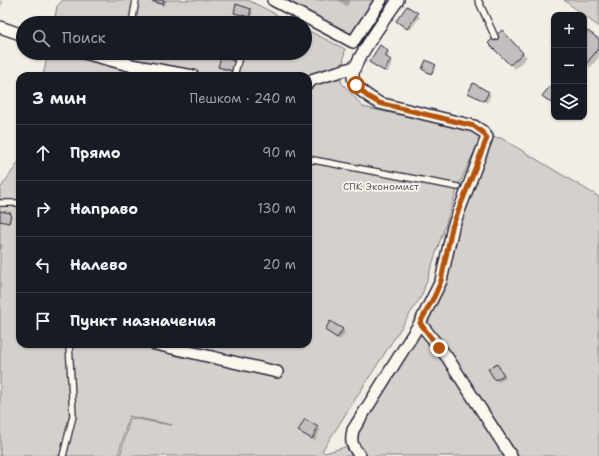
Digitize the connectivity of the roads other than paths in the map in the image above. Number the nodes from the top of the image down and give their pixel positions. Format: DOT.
graph roads {
  1 [pos="136,0"];
  2 [pos="274,0"];
  3 [pos="381,0"];
  4 [pos="398,0"];
  5 [pos="478,0"];
  6 [pos="133,16"];
  7 [pos="304,16"];
  8 [pos="312,20"];
  9 [pos="0,27"];
  10 [pos="16,33"];
  11 [pos="495,37"];
  12 [pos="110,60"];
  13 [pos="126,60"];
  14 [pos="238,60"];
  15 [pos="125,64"];
  16 [pos="355,67"];
  17 [pos="170,72"];
  18 [pos="235,72"];
  19 [pos="312,80"];
  20 [pos="312,160"];
  21 [pos="462,188"];
  22 [pos="0,203"];
  23 [pos="16,203"];
  24 [pos="420,323"];
  25 [pos="69,348"];
  26 [pos="172,348"];
  27 [pos="276,372"];
  28 [pos="63,456"];
  29 [pos="360,456"];
  30 [pos="511,456"];
  1 -- 6 [label="lane"];
  2 -- 7 [label="street"];
  3 -- 8 [label="street"];
  4 -- 16 [label="street"];
  5 -- 11 [label="lane"];
  9 -- 10 [label="street"];
  12 -- 15 [label="street"];
  13 -- 15 [label="lane"];
  14 -- 18 [label="lane"];
  15 -- 17 [label="street"];
  16 -- 19 [label="street"];
  16 -- 21 [label="street"];
  20 -- 21 [label="lane"];
  21 -- 24 [label="street"];
  22 -- 23 [label="lane"];
  24 -- 29 [label="street"];
  24 -- 30 [label="street"];
  25 -- 28 [label="lane"];
  26 -- 27 [label="street"];
}
